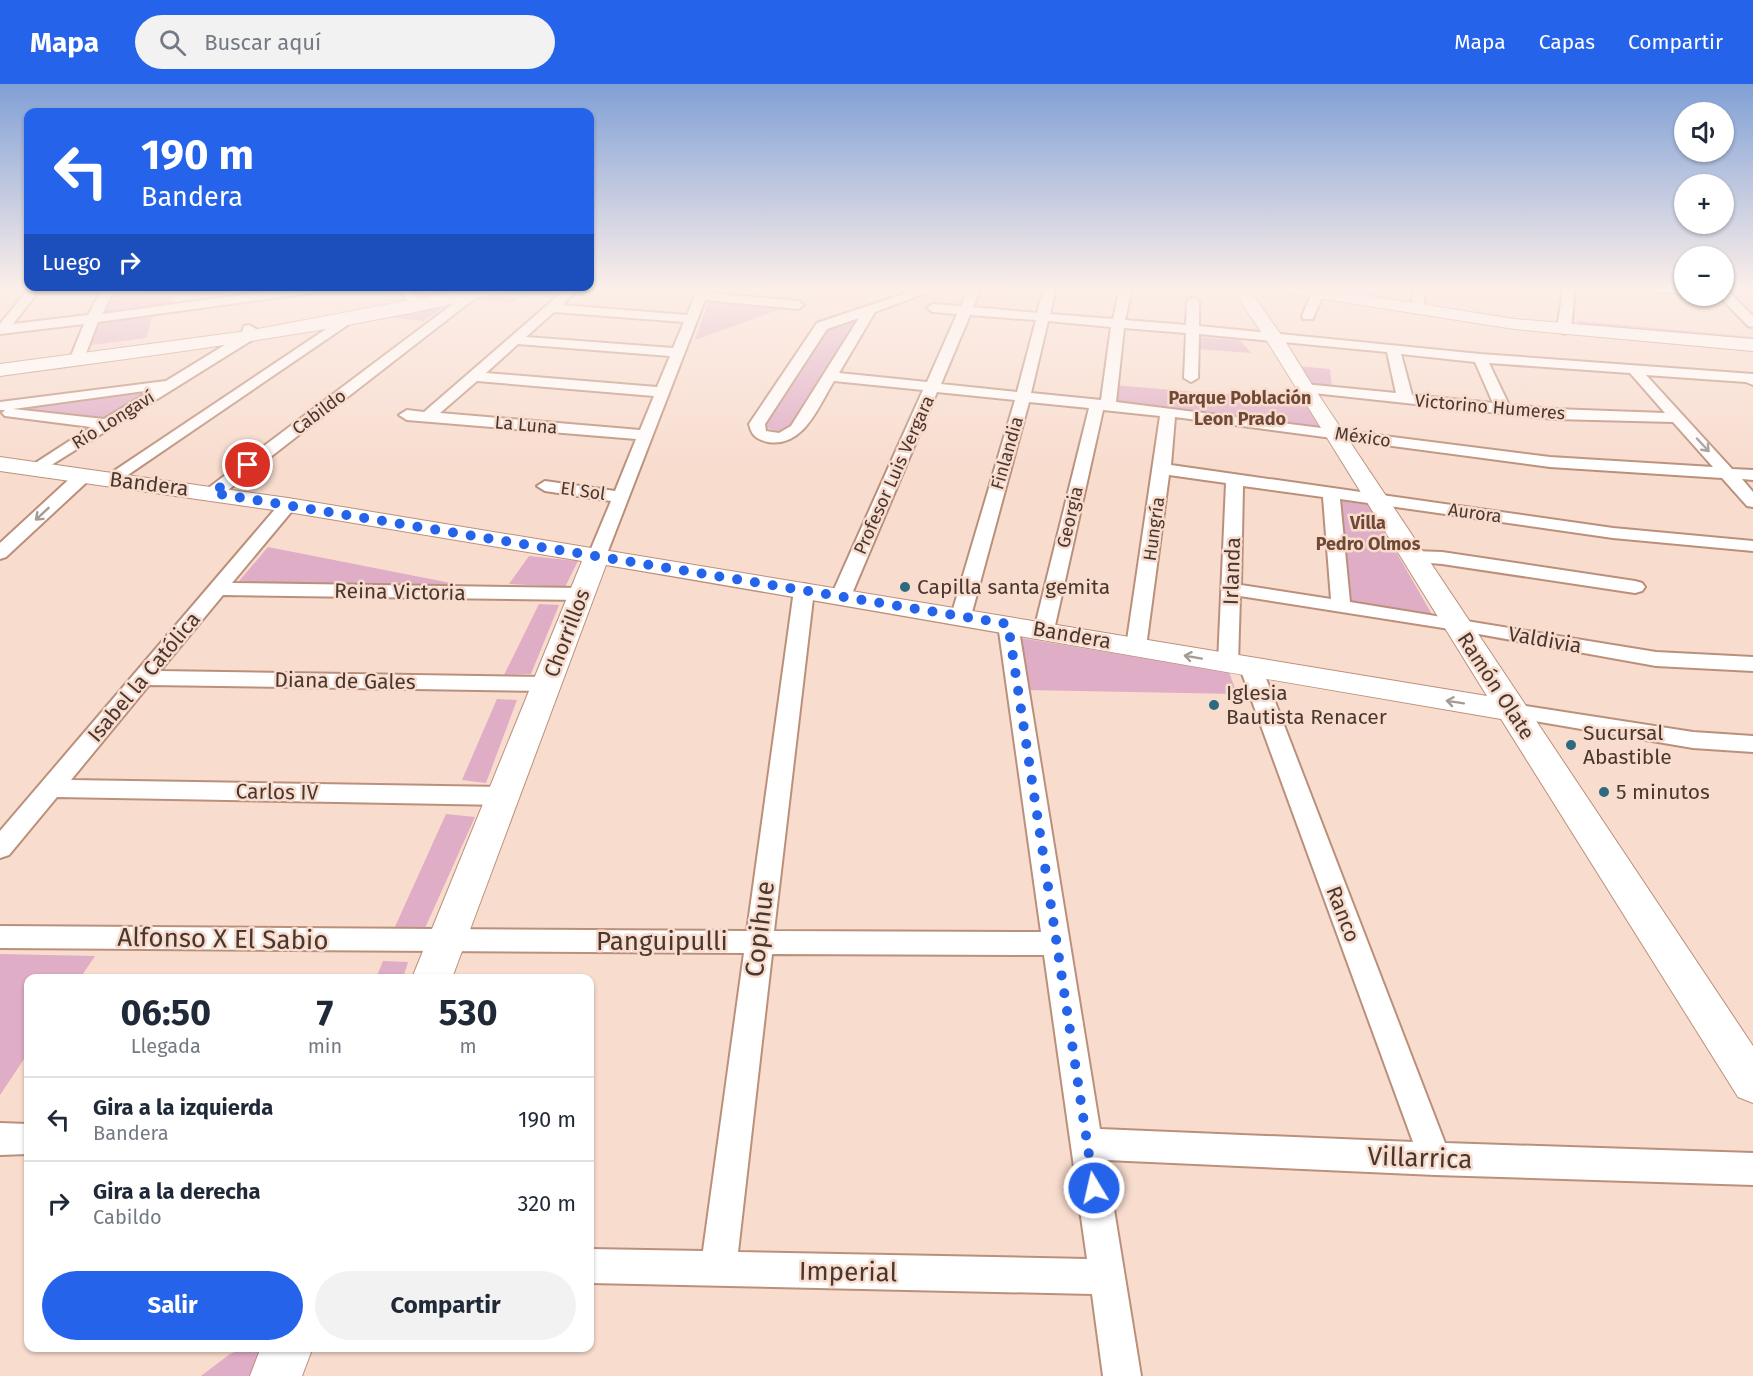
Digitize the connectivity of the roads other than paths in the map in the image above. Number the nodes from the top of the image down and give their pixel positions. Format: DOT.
graph roads {
  1 [pos="81,348"];
  2 [pos="140,348"];
  3 [pos="225,348"];
  4 [pos="304,348"];
  5 [pos="399,348"];
  6 [pos="506,348"];
  7 [pos="628,348"];
  8 [pos="680,348"];
  9 [pos="807,348"];
  10 [pos="847,348"];
  11 [pos="950,348"];
  12 [pos="1035,348"];
  13 [pos="1113,348"];
  14 [pos="1192,348"];
  15 [pos="1280,348"];
  16 [pos="1378,348"];
  17 [pos="1393,350"];
  18 [pos="678,352"];
  19 [pos="78,357"];
  20 [pos="1480,358"];
  21 [pos="0,363"];
  22 [pos="0,370"];
  23 [pos="1635,371"];
  24 [pos="474,376"];
  25 [pos="830,376"];
  26 [pos="1191,378"];
  27 [pos="1752,380"];
  28 [pos="176,381"];
  29 [pos="933,388"];
  30 [pos="1304,388"];
  31 [pos="663,392"];
  32 [pos="1023,397"];
  33 [pos="1405,398"];
  34 [pos="1102,405"];
  35 [pos="0,406"];
  36 [pos="1503,408"];
  37 [pos="0,412"];
  38 [pos="1168,412"];
  39 [pos="407,415"];
  40 [pos="428,416"];
  41 [pos="1677,418"];
  42 [pos="106,424"];
  43 [pos="1333,433"];
  44 [pos="645,435"];
  45 [pos="2,467"];
  46 [pos="34,469"];
  47 [pos="1162,469"];
  48 [pos="1730,473"];
  49 [pos="1753,475"];
  50 [pos="83,476"];
  51 [pos="1234,478"];
  52 [pos="110,479"];
  53 [pos="545,486"];
  54 [pos="1331,492"];
  55 [pos="213,493"];
  56 [pos="621,497"];
  57 [pos="1376,499"];
  58 [pos="1753,502"];
  59 [pos="288,505"];
  60 [pos="1753,546"];
  61 [pos="0,553"];
  62 [pos="597,556"];
  63 [pos="1413,557"];
  64 [pos="1635,587"];
  65 [pos="218,590"];
  66 [pos="804,590"];
  67 [pos="1232,590"];
  68 [pos="582,594"];
  69 [pos="841,596"];
  70 [pos="1341,606"];
  71 [pos="961,616"];
  72 [pos="1008,624"];
  73 [pos="1456,624"];
  74 [pos="1044,630"];
  75 [pos="1136,647"];
  76 [pos="1753,664"];
  77 [pos="1239,666"];
  78 [pos="143,678"];
  79 [pos="547,684"];
  80 [pos="1513,711"];
  81 [pos="1753,744"];
  82 [pos="51,788"];
  83 [pos="503,796"];
  84 [pos="0,848"];
  85 [pos="0,937"];
  86 [pos="446,941"];
  87 [pos="759,941"];
  88 [pos="1057,944"];
  89 [pos="434,974"];
  90 [pos="1753,1083"];
  91 [pos="0,1139"];
  92 [pos="24,1139"];
  93 [pos="1087,1144"];
  94 [pos="1435,1159"];
  95 [pos="1753,1169"];
  96 [pos="594,1266"];
  97 [pos="718,1269"];
  98 [pos="1107,1277"];
  99 [pos="285,1352"];
  100 [pos="276,1376"];
  101 [pos="1122,1376"];
  1 -- 19 [label="street"];
  2 -- 19 [label="street"];
  3 -- 28 [label="street, Río Longaví"];
  4 -- 52 [label="street"];
  5 -- 55 [label="street, Cabildo"];
  6 -- 24 [label="street"];
  7 -- 18 [label="street"];
  8 -- 18 [label="street, Chorrillos"];
  9 -- 25 [label="street"];
  10 -- 25 [label="street"];
  11 -- 29 [label="street, Profesor Luis Vergara"];
  12 -- 32 [label="street, Finlandia"];
  13 -- 34 [label="street, Georgia"];
  14 -- 26 [label="street"];
  15 -- 30 [label="street, Ramón Olate"];
  16 -- 17 [label="street"];
  17 -- 20 [label="street"];
  17 -- 33 [label="street"];
  18 -- 31 [label="street, Chorrillos"];
  19 -- 21 [label="street"];
  19 -- 22 [label="street"];
  20 -- 23 [label="street"];
  20 -- 36 [label="street"];
  23 -- 27 [label="street"];
  23 -- 41 [label="street"];
  24 -- 31 [label="street"];
  24 -- 40 [label="street"];
  25 -- 29 [label="street, México"];
  28 -- 35 [label="street"];
  28 -- 42 [label="street, Río Longaví"];
  29 -- 32 [label="street, México"];
  29 -- 69 [label="street, Profesor Luis Vergara"];
  30 -- 33 [label="street, Victorino Humeres"];
  30 -- 43 [label="street, Ramón Olate"];
  31 -- 44 [label="street, Chorrillos"];
  32 -- 34 [label="street, México"];
  32 -- 71 [label="street, Finlandia"];
  33 -- 36 [label="street, Victorino Humeres"];
  34 -- 38 [label="street, México"];
  34 -- 74 [label="street, Georgia"];
  36 -- 41 [label="street, Victorino Humeres"];
  37 -- 42 [label="street"];
  38 -- 43 [label="street, México"];
  38 -- 47 [label="street, Hungría"];
  39 -- 40 [label="street, La Luna"];
  40 -- 44 [label="street, La Luna"];
  41 -- 48 [label="street, one-way"];
  42 -- 46 [label="street, Río Longaví"];
  43 -- 48 [label="street, México"];
  43 -- 57 [label="street, Ramón Olate"];
  44 -- 56 [label="street, Chorrillos"];
  45 -- 46 [label="street, Bandera"];
  46 -- 50 [label="street, Bandera"];
  47 -- 51 [label="street, Aurora"];
  47 -- 75 [label="street, Hungría"];
  48 -- 49 [label="street, México"];
  48 -- 58 [label="street"];
  50 -- 52 [label="street, Bandera"];
  50 -- 61 [label="street, one-way"];
  51 -- 54 [label="street, Aurora"];
  51 -- 67 [label="street, Irlanda"];
  52 -- 55 [label="street, Bandera"];
  53 -- 56 [label="street, El Sol"];
  54 -- 57 [label="street, Aurora"];
  54 -- 70 [label="street"];
  55 -- 59 [label="street, Bandera"];
  56 -- 62 [label="street, Chorrillos"];
  57 -- 60 [label="street, Aurora"];
  57 -- 63 [label="street, Ramón Olate"];
  59 -- 62 [label="street, Bandera"];
  59 -- 65 [label="street, Isabel la Católica"];
  62 -- 66 [label="street, Bandera"];
  62 -- 68 [label="street, Chorrillos"];
  63 -- 64 [label="street"];
  63 -- 73 [label="street, Ramón Olate"];
  65 -- 68 [label="street, Reina Victoria"];
  65 -- 78 [label="street, Isabel la Católica"];
  66 -- 69 [label="street, Bandera"];
  66 -- 87 [label="street, Copihue"];
  67 -- 70 [label="street, Valdivia"];
  67 -- 77 [label="street, Irlanda"];
  68 -- 79 [label="street, Chorrillos"];
  69 -- 71 [label="street, Bandera"];
  70 -- 73 [label="street, Valdivia"];
  71 -- 72 [label="street, Bandera"];
  72 -- 74 [label="street, Bandera"];
  72 -- 88 [label="street"];
  73 -- 76 [label="street, Valdivia"];
  73 -- 80 [label="street, Ramón Olate"];
  74 -- 75 [label="street, Bandera"];
  77 -- 75 [label="street, Bandera, one-way"];
  80 -- 77 [label="street, Bandera, one-way"];
  77 -- 94 [label="street, Ranco"];
  78 -- 79 [label="street, Diana de Gales"];
  78 -- 82 [label="street, Isabel la Católica"];
  79 -- 83 [label="street, Chorrillos"];
  80 -- 81 [label="street, Bandera"];
  80 -- 90 [label="street, Ramón Olate"];
  82 -- 83 [label="street, Carlos IV"];
  82 -- 84 [label="street, Isabel la Católica"];
  83 -- 86 [label="street, Chorrillos"];
  85 -- 86 [label="street, Alfonso X El Sabio"];
  86 -- 87 [label="street, Panguipulli"];
  86 -- 89 [label="street, Chorrillos"];
  87 -- 88 [label="street, Panguipulli"];
  87 -- 97 [label="street, Copihue"];
  88 -- 93 [label="street"];
  91 -- 92 [label="street"];
  93 -- 94 [label="street, Villarrica"];
  93 -- 98 [label="street"];
  94 -- 95 [label="street, Villarrica"];
  96 -- 97 [label="street, Imperial"];
  97 -- 98 [label="street, Imperial"];
  98 -- 101 [label="street"];
  99 -- 100 [label="street"];
}
